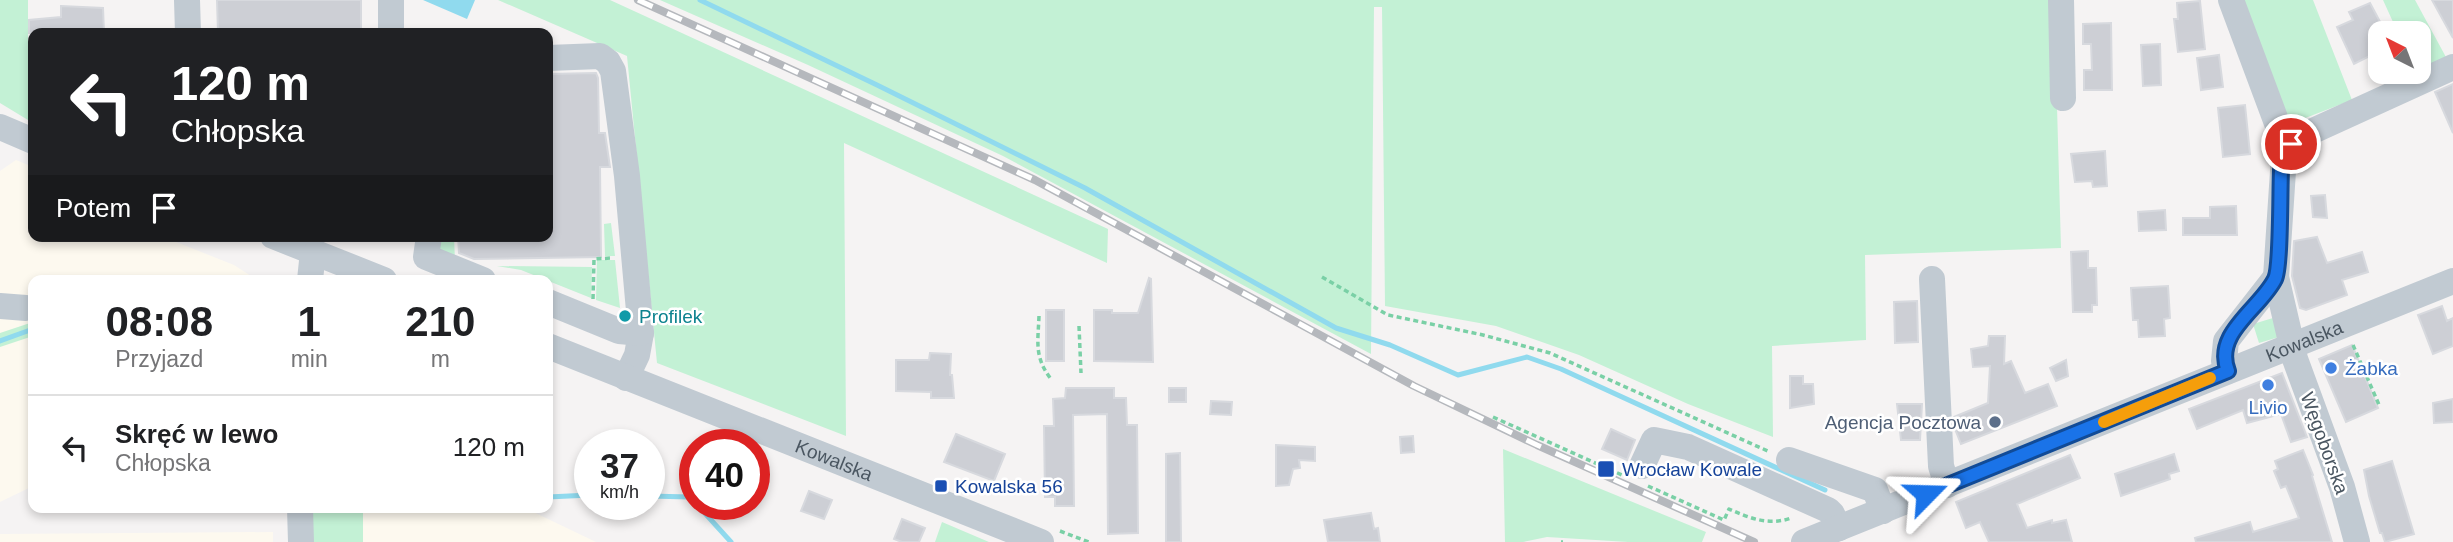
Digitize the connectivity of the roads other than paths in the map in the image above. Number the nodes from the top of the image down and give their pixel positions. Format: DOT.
graph roads {
  1 [pos="187,0"];
  2 [pos="391,0"];
  3 [pos="2061,0"];
  4 [pos="2231,0"];
  5 [pos="188,28"];
  6 [pos="391,28"];
  7 [pos="553,58"];
  8 [pos="2453,67"];
  9 [pos="2063,98"];
  10 [pos="0,127"];
  11 [pos="28,139"];
  12 [pos="2291,144"];
  13 [pos="288,242"];
  14 [pos="428,242"];
  15 [pos="316,253"];
  16 [pos="311,275"];
  17 [pos="371,275"];
  18 [pos="471,275"];
  19 [pos="2276,277"];
  20 [pos="1932,279"];
  21 [pos="2453,281"];
  22 [pos="553,304"];
  23 [pos="642,333"];
  24 [pos="2292,346"];
  25 [pos="553,348"];
  26 [pos="2228,371"];
  27 [pos="626,378"];
  28 [pos="1789,460"];
  29 [pos="1638,476"];
  30 [pos="1947,485"];
  31 [pos="1883,511"];
  32 [pos="300,513"];
  33 [pos="1839,528"];
  34 [pos="301,542"];
  35 [pos="1041,542"];
  36 [pos="1804,542"];
  37 [pos="2357,542"];
  1 -- 5 [label="street"];
  2 -- 6 [label="street"];
  3 -- 9 [label="street"];
  4 -- 12 [label="street"];
  7 -- 23 [label="street"];
  8 -- 12 [label="street"];
  10 -- 11 [label="street"];
  12 -- 19 [label="street, Węgoborska"];
  13 -- 15 [label="street"];
  14 -- 18 [label="street"];
  15 -- 16 [label="street"];
  15 -- 17 [label="street"];
  19 -- 24 [label="street, Węgoborska"];
  19 -- 26 [label="street"];
  20 -- 30 [label="street"];
  21 -- 24 [label="street, Kowalska"];
  22 -- 23 [label="street"];
  23 -- 27 [label="street"];
  24 -- 26 [label="street, Kowalska"];
  24 -- 37 [label="street, Węgoborska"];
  25 -- 27 [label="street, Kowalska"];
  26 -- 30 [label="street, Kowalska"];
  27 -- 35 [label="street, Kowalska"];
  28 -- 31 [label="street"];
  29 -- 33 [label="street"];
  30 -- 31 [label="street, Kowalska"];
  31 -- 33 [label="street, Kowalska"];
  32 -- 34 [label="street"];
  33 -- 36 [label="street, Kowalska"];
}
